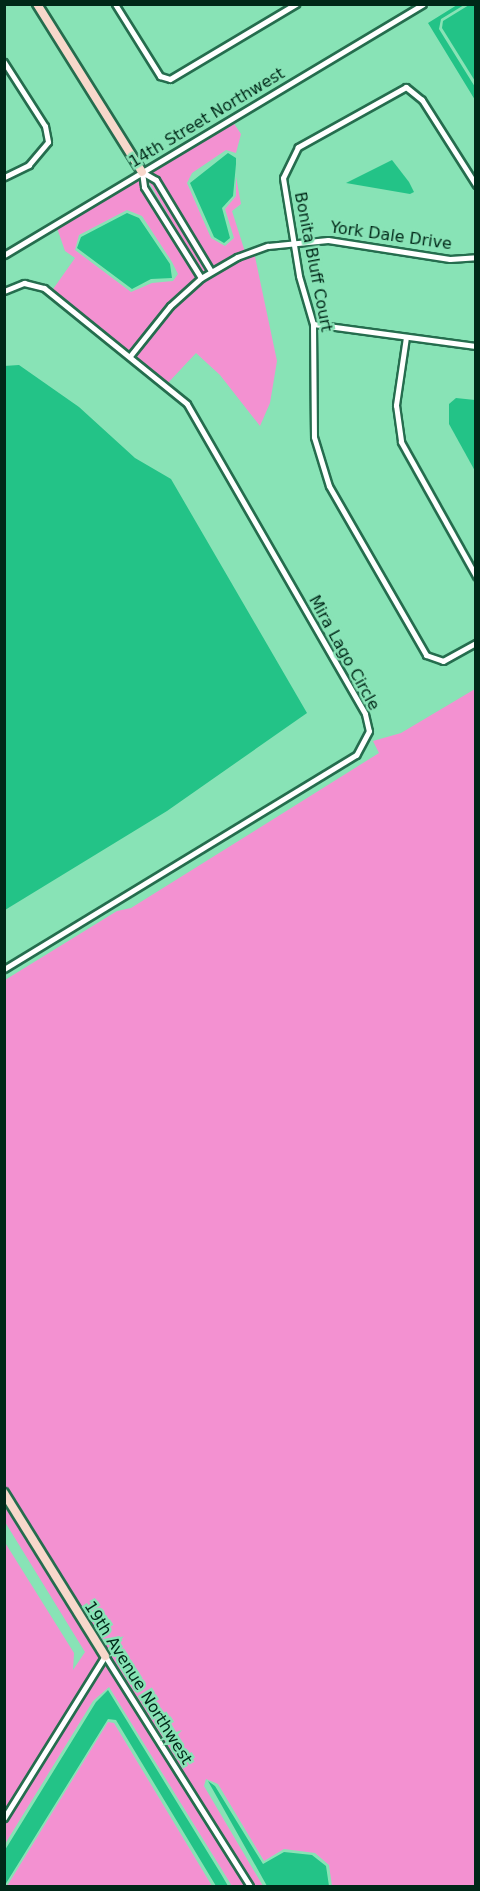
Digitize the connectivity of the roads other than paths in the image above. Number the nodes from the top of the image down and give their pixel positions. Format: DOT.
graph roads {
  1 [pos="37,4"];
  2 [pos="296,4"];
  3 [pos="423,4"];
  4 [pos="117,5"];
  5 [pos="4,62"];
  6 [pos="142,172"];
  7 [pos="4,177"];
  8 [pos="476,185"];
  9 [pos="294,241"];
  10 [pos="4,255"];
  11 [pos="476,257"];
  12 [pos="211,271"];
  13 [pos="201,278"];
  14 [pos="4,291"];
  15 [pos="313,324"];
  16 [pos="406,337"];
  17 [pos="476,346"];
  18 [pos="130,356"];
  19 [pos="476,576"];
  20 [pos="476,643"];
  21 [pos="4,969"];
  22 [pos="4,1493"];
  23 [pos="105,1656"];
  24 [pos="4,1818"];
  25 [pos="250,1887"];
  1 -- 6 [label="street"];
  2 -- 4 [label="street"];
  3 -- 6 [label="street, 14th Street Northwest"];
  5 -- 7 [label="street"];
  6 -- 10 [label="street, 14th Street Northwest"];
  6 -- 12 [label="street"];
  6 -- 13 [label="street"];
  8 -- 9 [label="street, Bonita Bluff Court"];
  9 -- 11 [label="street, York Dale Drive"];
  9 -- 12 [label="street, York Dale Drive"];
  9 -- 15 [label="street, Bonita Bluff Court"];
  12 -- 13 [label="street, York Dale Drive"];
  13 -- 18 [label="street, York Dale Drive"];
  14 -- 18 [label="street, Mira Lago Circle"];
  15 -- 16 [label="street"];
  15 -- 20 [label="street, Bonita Bluff Court"];
  16 -- 17 [label="street"];
  16 -- 19 [label="street"];
  18 -- 21 [label="street, Mira Lago Circle"];
  22 -- 23 [label="street, 19th Avenue Northwest"];
  23 -- 24 [label="street"];
  23 -- 25 [label="street, 19th Avenue Northwest"];
}
